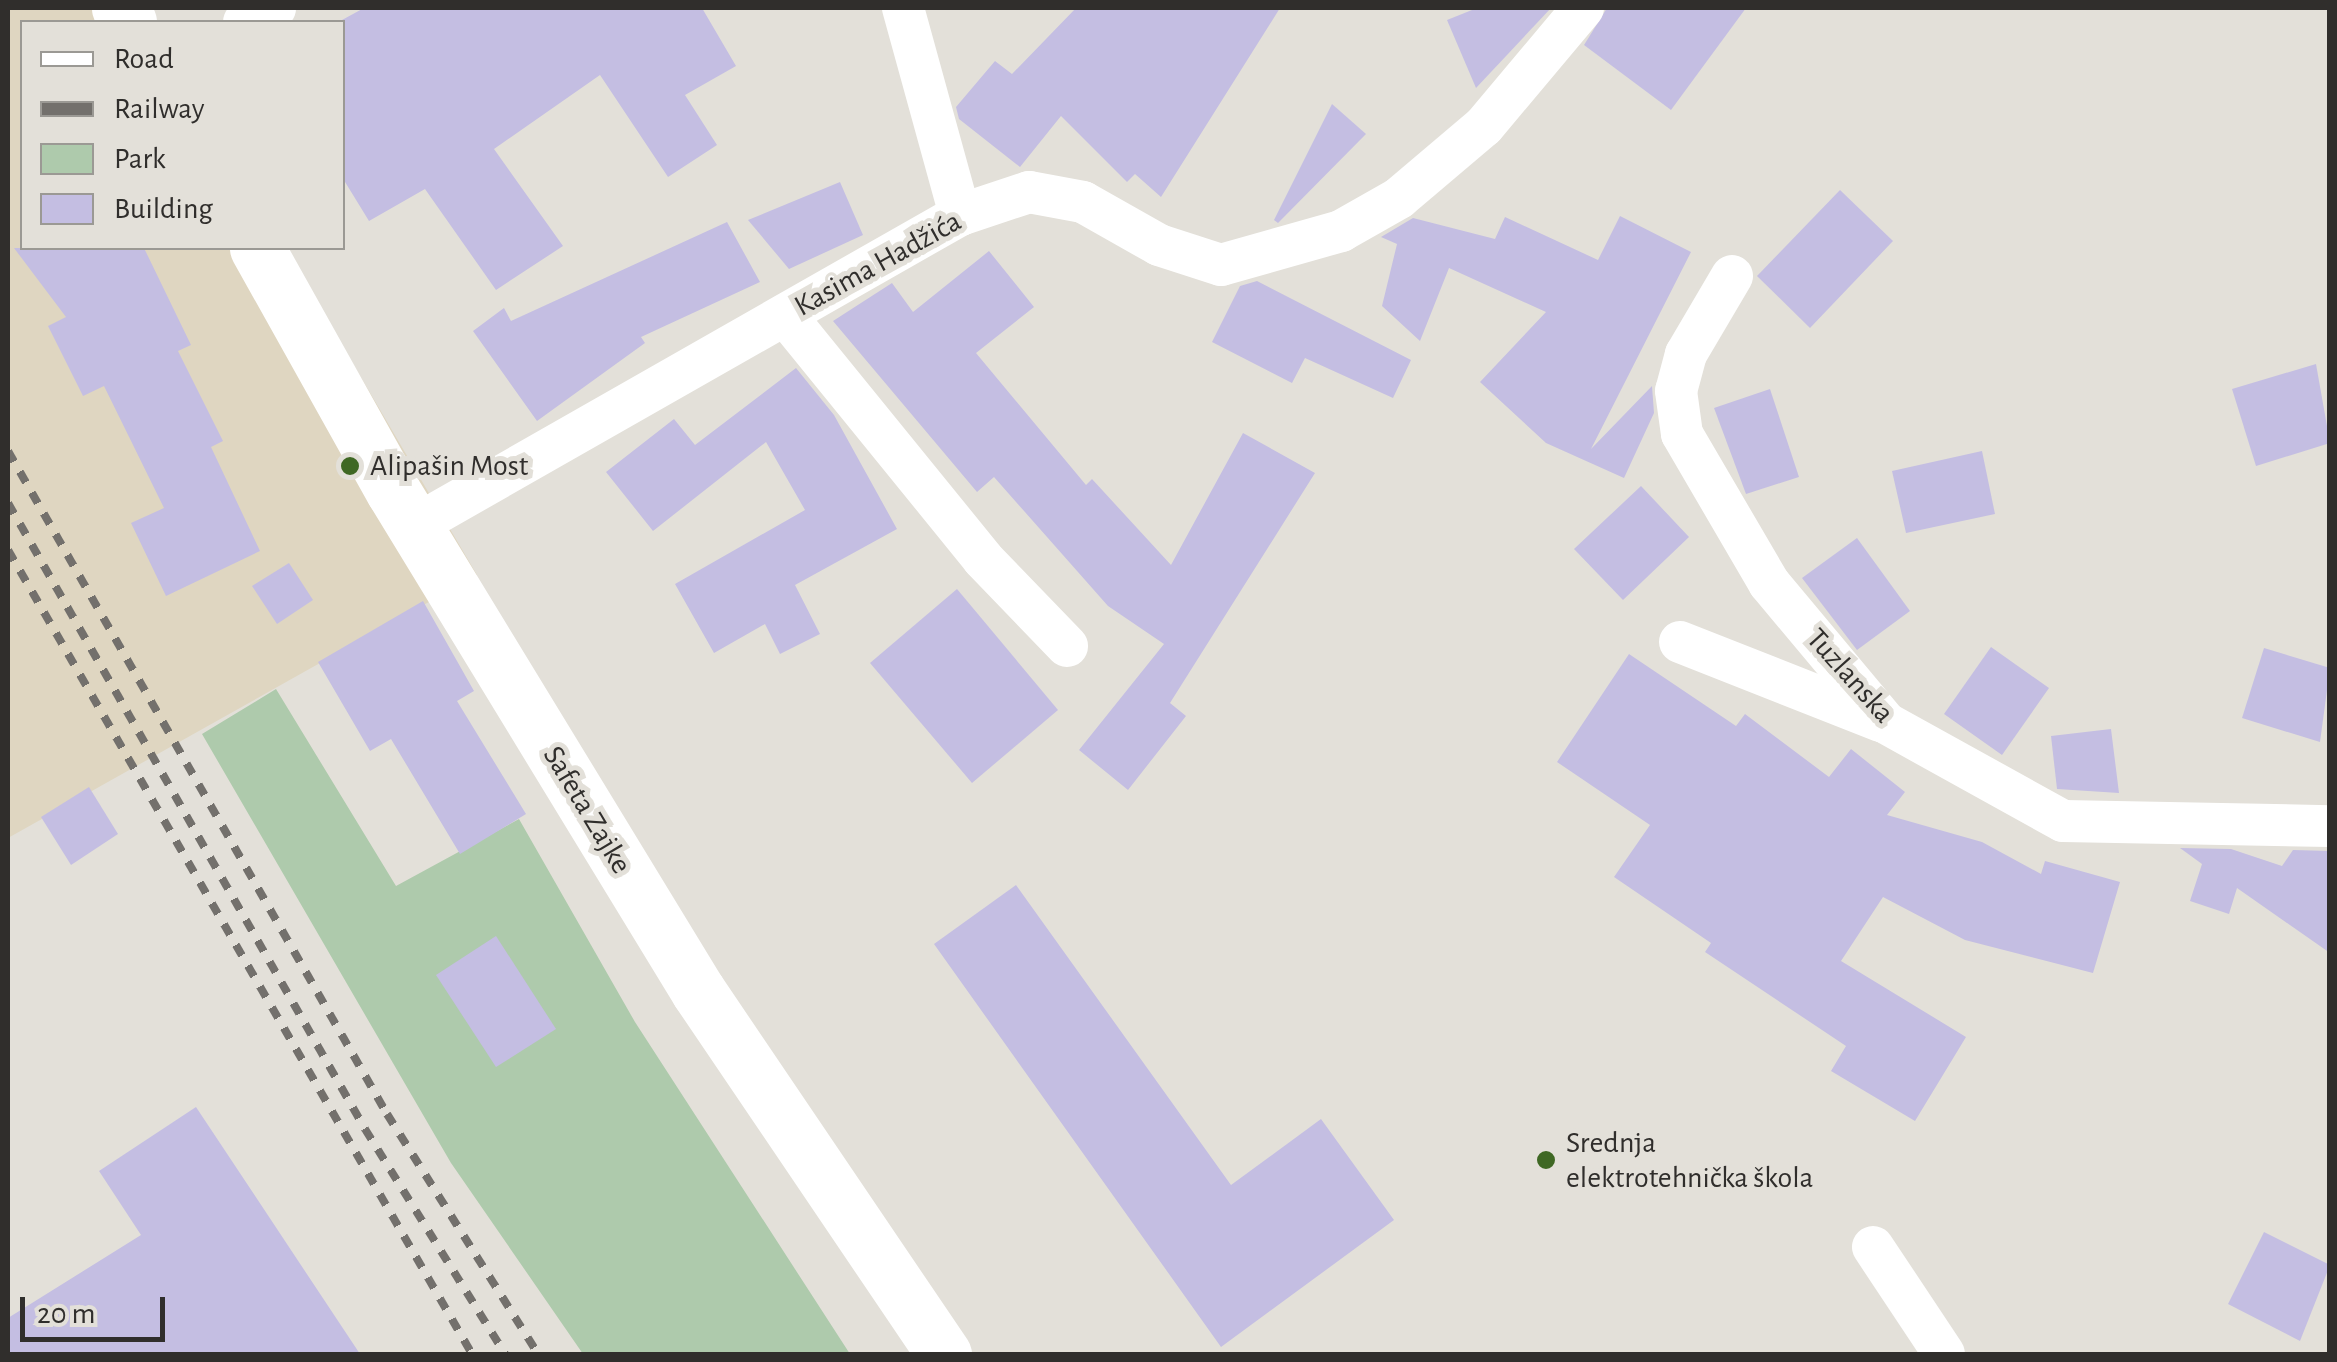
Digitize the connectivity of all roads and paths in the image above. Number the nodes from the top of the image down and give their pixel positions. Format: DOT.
graph roads {
  1 [pos="275,8"];
  2 [pos="903,8"];
  3 [pos="1584,8"];
  4 [pos="248,20"];
  5 [pos="960,215"];
  6 [pos="258,250"];
  7 [pos="1732,276"];
  8 [pos="786,315"];
  9 [pos="414,526"];
  10 [pos="1680,642"];
  11 [pos="1068,646"];
  12 [pos="1886,723"];
  13 [pos="2330,826"];
  14 [pos="1873,1247"];
  15 [pos="944,1354"];
  16 [pos="1944,1354"];
  1 -- 4 [label="street"];
  2 -- 5 [label="street"];
  3 -- 5 [label="street, Kasima Hadžića"];
  5 -- 8 [label="street, Kasima Hadžića"];
  6 -- 9 [label="main road, Safeta Zajke"];
  7 -- 12 [label="street, Tuzlanska"];
  8 -- 9 [label="street, Kasima Hadžića"];
  8 -- 11 [label="street"];
  9 -- 15 [label="main road, Safeta Zajke"];
  10 -- 12 [label="street"];
  12 -- 13 [label="street, Tuzlanska"];
  14 -- 16 [label="street"];
}
